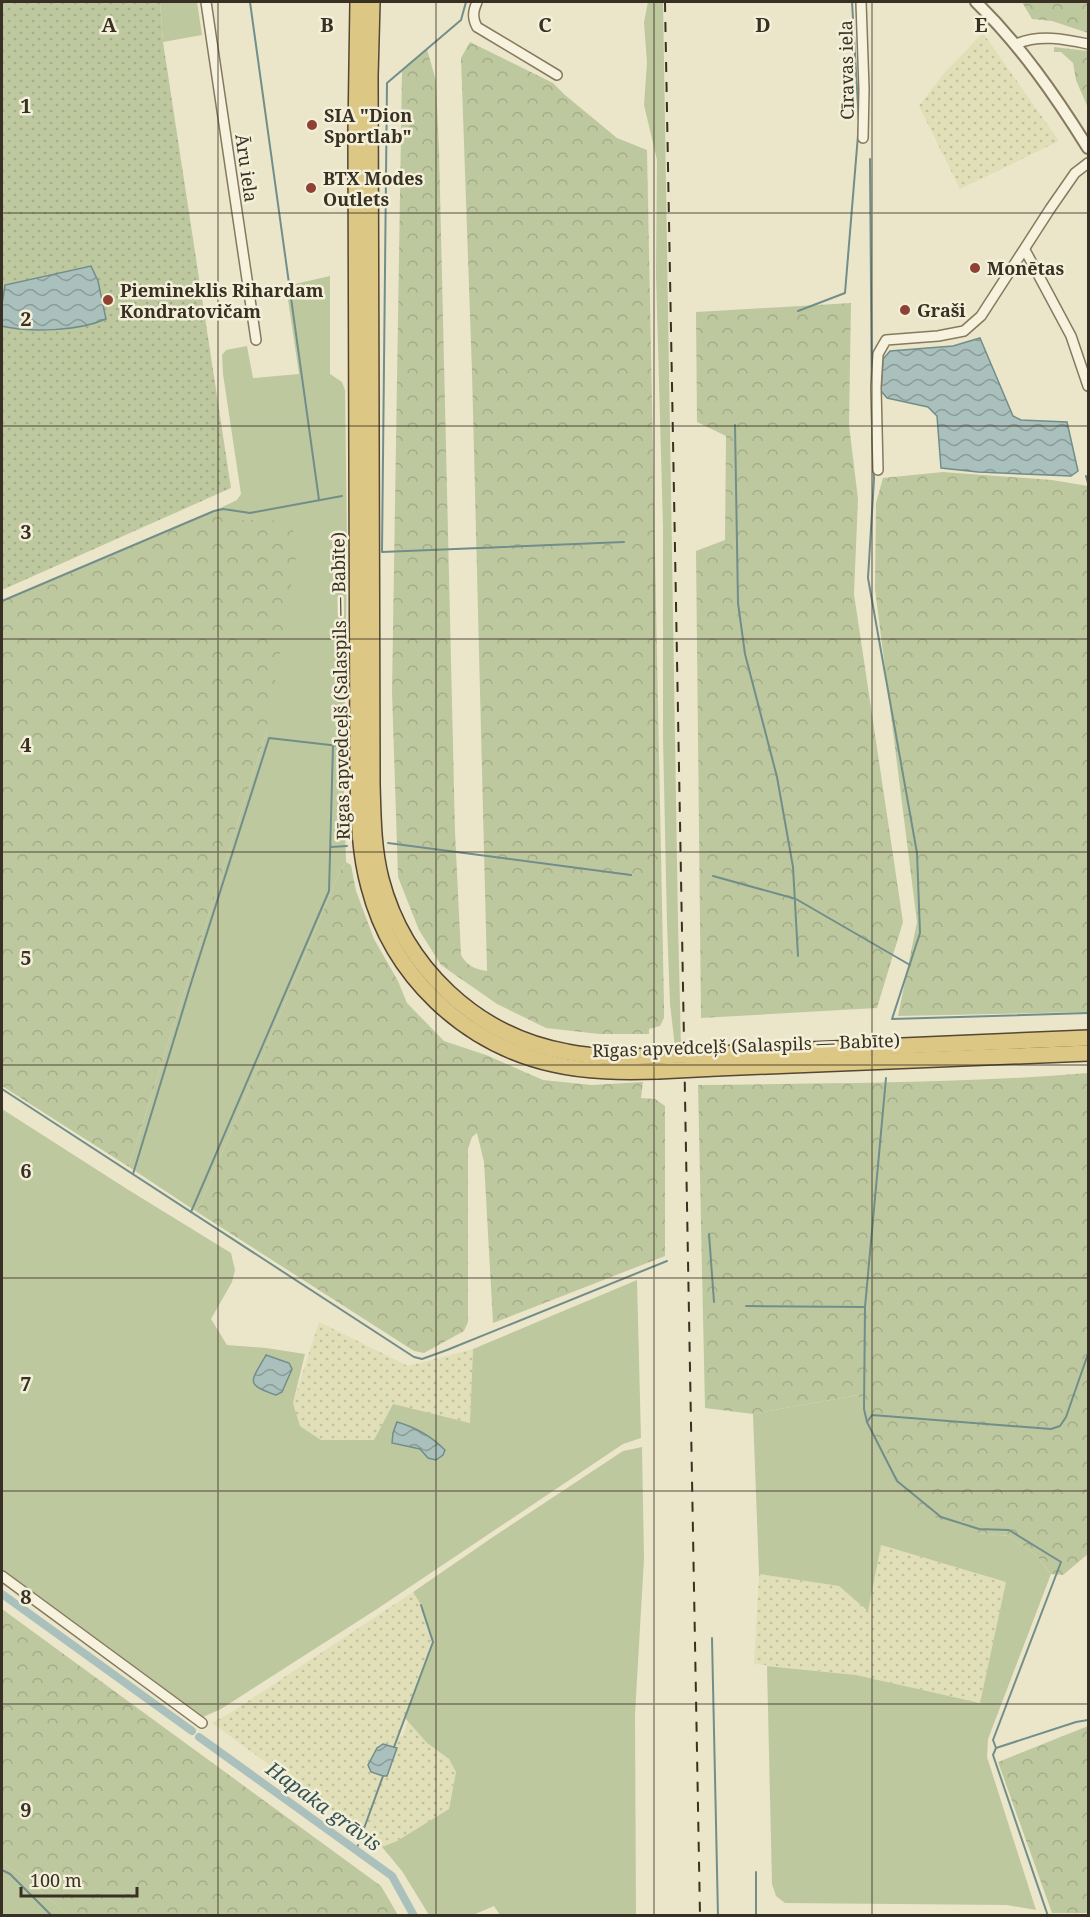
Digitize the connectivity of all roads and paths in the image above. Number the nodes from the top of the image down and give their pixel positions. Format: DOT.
graph roads {
  1 [pos="206,2"];
  2 [pos="358,2"];
  3 [pos="372,2"];
  4 [pos="477,2"];
  5 [pos="861,2"];
  6 [pos="976,2"];
  7 [pos="1016,44"];
  8 [pos="1089,44"];
  9 [pos="364,49"];
  10 [pos="556,75"];
  11 [pos="863,138"];
  12 [pos="1089,148"];
  13 [pos="1089,163"];
  14 [pos="1025,250"];
  15 [pos="256,340"];
  16 [pos="1089,386"];
  17 [pos="878,470"];
  18 [pos="1089,1038"];
  19 [pos="1089,1053"];
  20 [pos="716,1061"];
  21 [pos="2,1576"];
  22 [pos="202,1723"];
  1 -- 15 [label="street, Āru iela"];
  2 -- 9 [label="highway, Rīgas apvedceļš (Salaspils — Babīte)"];
  3 -- 9 [label="highway, Rīgas apvedceļš (Salaspils — Babīte)"];
  4 -- 10 [label="street"];
  5 -- 11 [label="street, Cīravas iela"];
  6 -- 7 [label="street"];
  7 -- 8 [label="street"];
  7 -- 12 [label="street"];
  9 -- 20 [label="highway, Rīgas apvedceļš (Salaspils — Babīte), bridge"];
  13 -- 14 [label="street"];
  14 -- 16 [label="street"];
  14 -- 17 [label="street"];
  18 -- 20 [label="highway, Rīgas apvedceļš (Salaspils — Babīte)"];
  19 -- 20 [label="highway, Rīgas apvedceļš (Salaspils — Babīte)"];
  21 -- 22 [label="street"];
}
